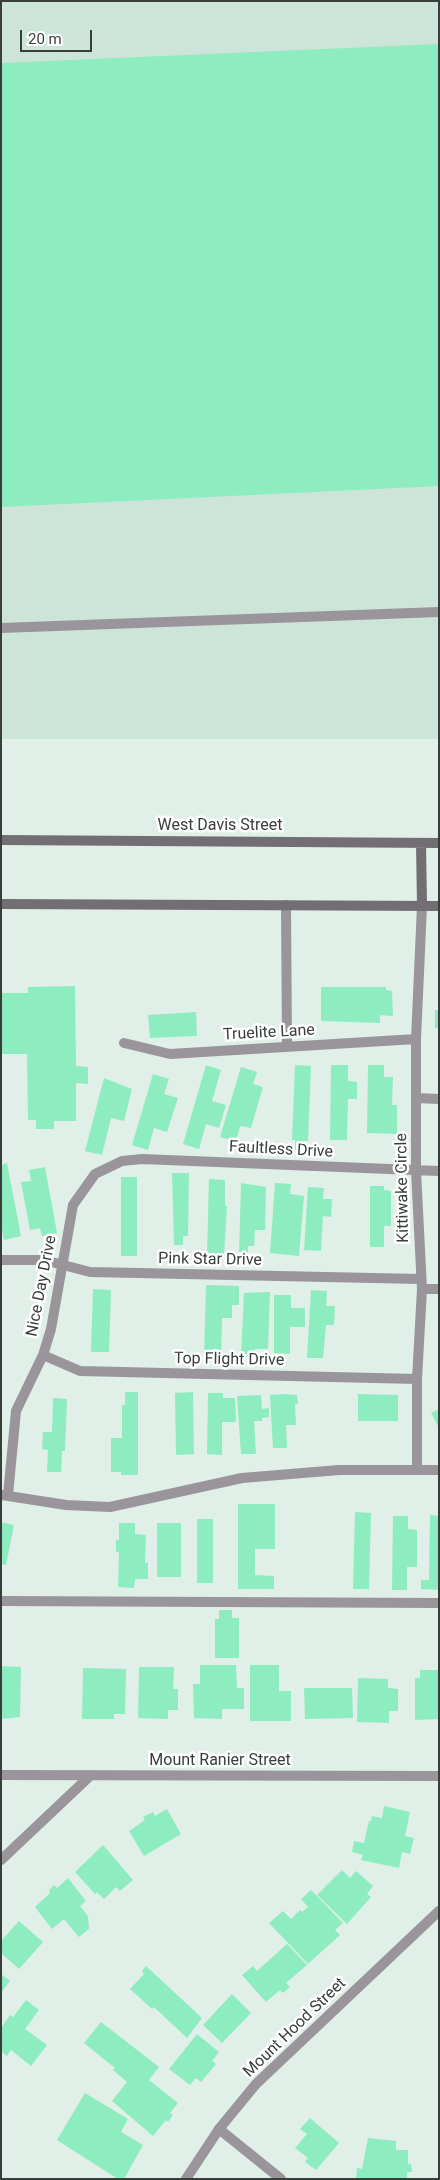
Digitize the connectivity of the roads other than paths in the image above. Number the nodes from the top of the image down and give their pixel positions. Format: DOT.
graph roads {
  1 [pos="439,612"];
  2 [pos="1,628"];
  3 [pos="1,840"];
  4 [pos="421,843"];
  5 [pos="439,843"];
  6 [pos="1,904"];
  7 [pos="286,905"];
  8 [pos="422,906"];
  9 [pos="439,906"];
  10 [pos="416,1039"];
  11 [pos="124,1043"];
  12 [pos="287,1047"];
  13 [pos="417,1098"];
  14 [pos="439,1099"];
  15 [pos="122,1160"];
  16 [pos="416,1171"];
  17 [pos="439,1171"];
  18 [pos="1,1260"];
  19 [pos="63,1264"];
  20 [pos="421,1284"];
  21 [pos="439,1289"];
  22 [pos="42,1355"];
  23 [pos="418,1379"];
  24 [pos="418,1469"];
  25 [pos="439,1470"];
  26 [pos="5,1495"];
  27 [pos="1,1601"];
  28 [pos="439,1602"];
  29 [pos="1,1775"];
  30 [pos="91,1775"];
  31 [pos="439,1776"];
  32 [pos="1,1860"];
  33 [pos="439,1911"];
  34 [pos="219,2129"];
  35 [pos="186,2179"];
  36 [pos="281,2179"];
  1 -- 2 [label="street"];
  3 -- 4 [label="main road, West Davis Street"];
  4 -- 5 [label="main road, West Davis Street"];
  4 -- 8 [label="main road"];
  6 -- 7 [label="main road"];
  7 -- 8 [label="main road"];
  7 -- 12 [label="street"];
  8 -- 9 [label="main road"];
  8 -- 10 [label="street, Kittiwake Circle"];
  10 -- 12 [label="street, Truelite Lane"];
  10 -- 13 [label="street, Kittiwake Circle"];
  11 -- 12 [label="street, Truelite Lane"];
  13 -- 14 [label="street"];
  13 -- 16 [label="street, Kittiwake Circle"];
  15 -- 16 [label="street, Faultless Drive"];
  15 -- 19 [label="street, Nice Day Drive"];
  16 -- 17 [label="street, Faultless Drive"];
  16 -- 20 [label="street, Kittiwake Circle"];
  18 -- 19 [label="street, Pink Star Drive"];
  19 -- 20 [label="street, Pink Star Drive"];
  19 -- 22 [label="street, Nice Day Drive"];
  20 -- 21 [label="street, Pink Star Drive"];
  20 -- 23 [label="street, Kittiwake Circle"];
  22 -- 23 [label="street, Top Flight Drive"];
  22 -- 26 [label="street, Nice Day Drive"];
  23 -- 24 [label="street, Kittiwake Circle"];
  24 -- 25 [label="street"];
  24 -- 26 [label="street"];
  27 -- 28 [label="street"];
  29 -- 30 [label="street, Mount Ranier Street"];
  30 -- 31 [label="street, Mount Ranier Street"];
  30 -- 32 [label="street"];
  33 -- 34 [label="street, Mount Hood Street"];
  34 -- 35 [label="street, Mount Hood Street"];
  34 -- 36 [label="street"];
}
